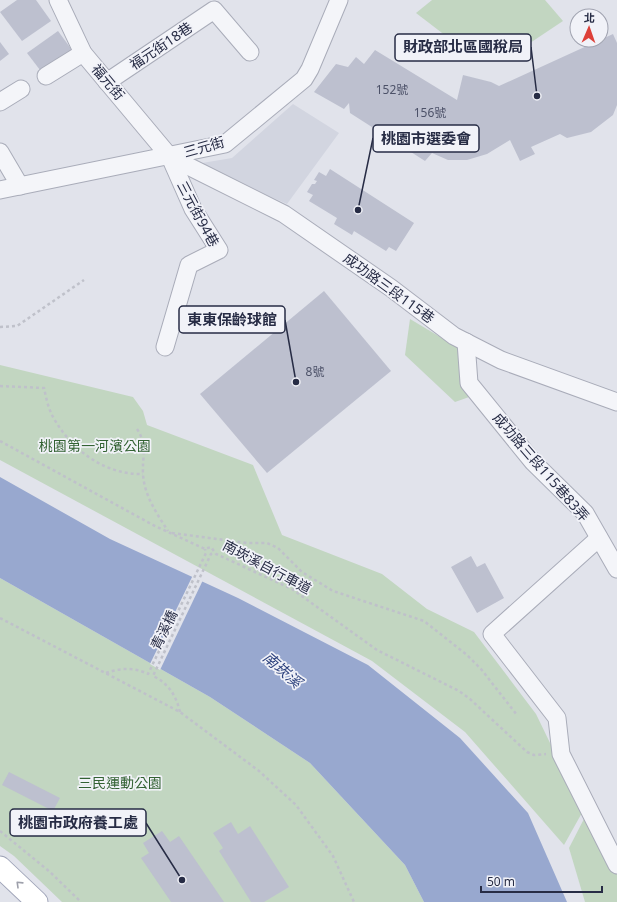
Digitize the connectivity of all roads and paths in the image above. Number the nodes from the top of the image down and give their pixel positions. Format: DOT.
graph roads {
  1 [pos="58,0"];
  2 [pos="339,0"];
  3 [pos="250,52"];
  4 [pos="83,53"];
  5 [pos="46,76"];
  6 [pos="107,82"];
  7 [pos="20,89"];
  8 [pos="0,102"];
  9 [pos="0,152"];
  10 [pos="170,157"];
  11 [pos="20,186"];
  12 [pos="0,190"];
  13 [pos="84,280"];
  14 [pos="0,327"];
  15 [pos="466,342"];
  16 [pos="165,347"];
  17 [pos="0,386"];
  18 [pos="617,402"];
  19 [pos="137,429"];
  20 [pos="0,441"];
  21 [pos="143,474"];
  22 [pos="169,532"];
  23 [pos="607,544"];
  24 [pos="205,549"];
  25 [pos="215,553"];
  26 [pos="617,569"];
  27 [pos="0,618"];
  28 [pos="105,674"];
  29 [pos="180,712"];
  30 [pos="517,715"];
  31 [pos="551,753"];
  32 [pos="0,831"];
  33 [pos="617,865"];
  34 [pos="0,867"];
  35 [pos="38,902"];
  36 [pos="81,902"];
  37 [pos="354,902"];
  1 -- 4 [label="street, 福元街"];
  2 -- 10 [label="street, 三元街"];
  3 -- 6 [label="street, 福元街18巷"];
  4 -- 5 [label="street"];
  4 -- 6 [label="street, 福元街"];
  6 -- 10 [label="street, 福元街"];
  7 -- 8 [label="street"];
  9 -- 11 [label="street"];
  10 -- 11 [label="street, 三元街"];
  10 -- 15 [label="street, 成功路三段115巷"];
  10 -- 16 [label="street, 三元街94巷"];
  11 -- 12 [label="street, 三元街"];
  13 -- 14 [label="path"];
  15 -- 18 [label="street, 成功路三段115巷"];
  15 -- 23 [label="street, 成功路三段115巷83弄"];
  17 -- 21 [label="path"];
  19 -- 21 [label="path"];
  20 -- 22 [label="path, 南崁溪自行車道"];
  21 -- 22 [label="path"];
  22 -- 24 [label="path, 南崁溪自行車道"];
  22 -- 30 [label="path"];
  23 -- 26 [label="street, 成功路三段115巷83弄"];
  23 -- 33 [label="street"];
  24 -- 25 [label="path, 南崁溪自行車道"];
  24 -- 28 [label="path, 青溪橋"];
  25 -- 29 [label="path, 青溪橋"];
  25 -- 31 [label="path, 南崁溪自行車道"];
  27 -- 28 [label="path"];
  28 -- 29 [label="path"];
  29 -- 37 [label="path"];
  32 -- 36 [label="path"];
  35 -- 34 [label="main road, one-way"];
}
